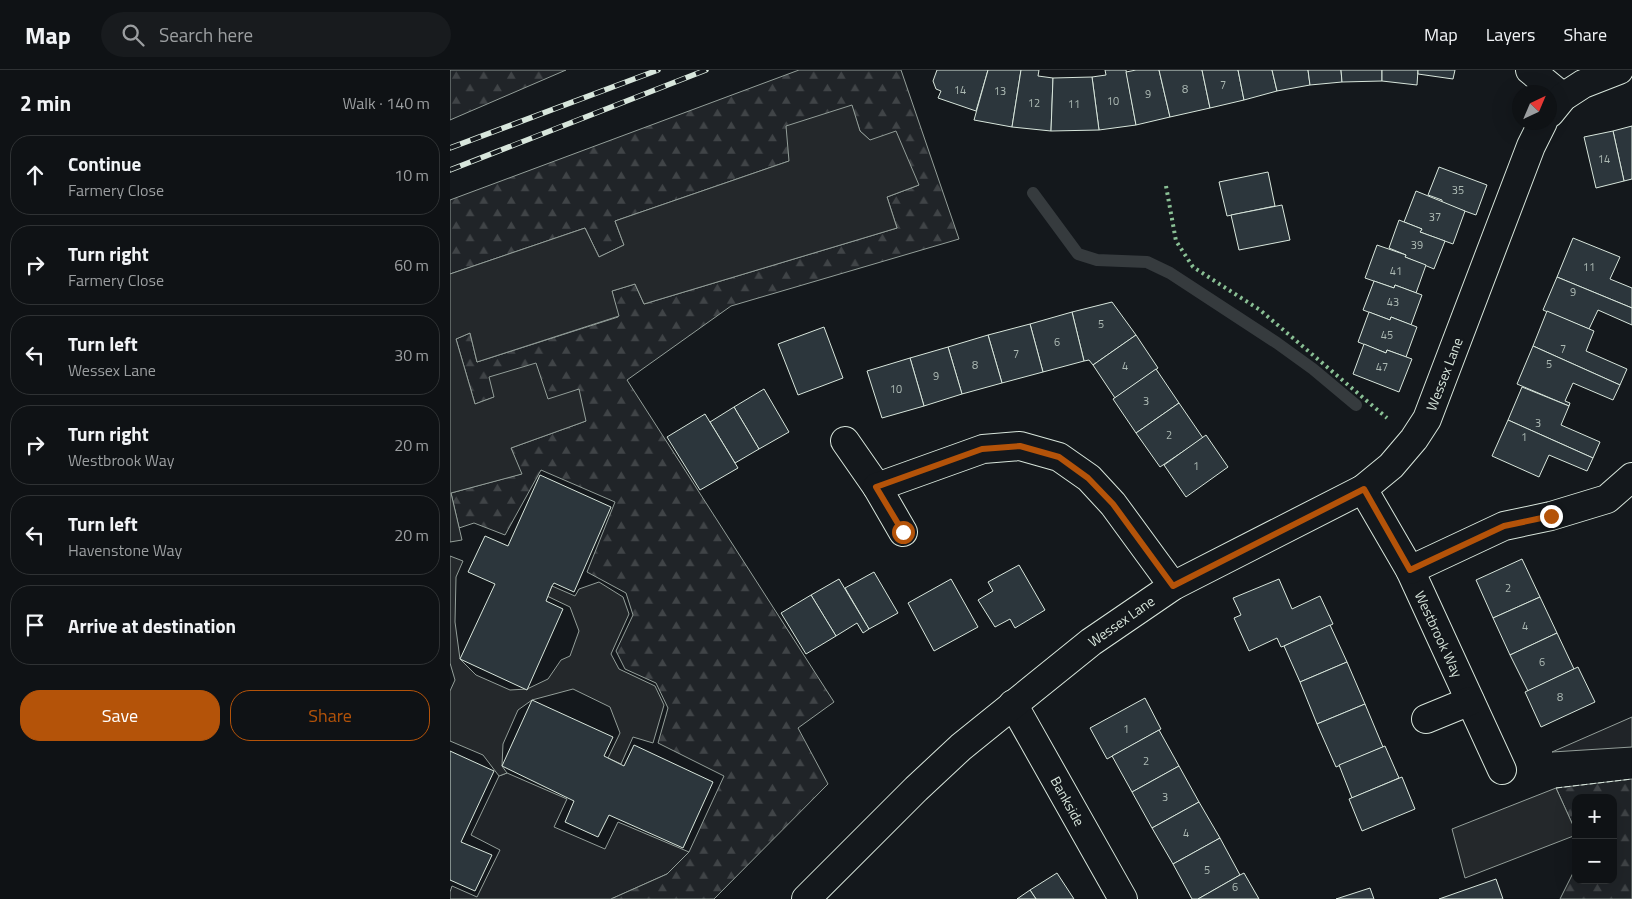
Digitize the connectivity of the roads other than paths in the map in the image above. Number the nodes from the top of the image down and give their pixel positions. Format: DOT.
graph roads {
  1 [pos="1530,70"];
  2 [pos="1619,70"];
  3 [pos="1541,85"];
  4 [pos="1557,104"];
  5 [pos="1539,130"];
  6 [pos="845,441"];
  7 [pos="1632,477"];
  8 [pos="876,487"];
  9 [pos="1364,489"];
  10 [pos="903,532"];
  11 [pos="1410,570"];
  12 [pos="1173,586"];
  13 [pos="1470,701"];
  14 [pos="1013,704"];
  15 [pos="1426,719"];
  16 [pos="1502,770"];
  17 [pos="806,899"];
  18 [pos="1123,899"];
  1 -- 3 [label="street"];
  2 -- 4 [label="street"];
  5 -- 9 [label="street, Wessex Lane"];
  6 -- 8 [label="street"];
  7 -- 11 [label="street"];
  8 -- 10 [label="street"];
  8 -- 12 [label="street"];
  9 -- 11 [label="street, Westbrook Way"];
  9 -- 12 [label="street, Wessex Lane"];
  11 -- 13 [label="street, Westbrook Way"];
  12 -- 14 [label="street, Wessex Lane"];
  13 -- 15 [label="street"];
  13 -- 16 [label="street, Westbrook Way"];
  14 -- 17 [label="street, Wessex Lane"];
  14 -- 18 [label="street, Bankside"];
}
